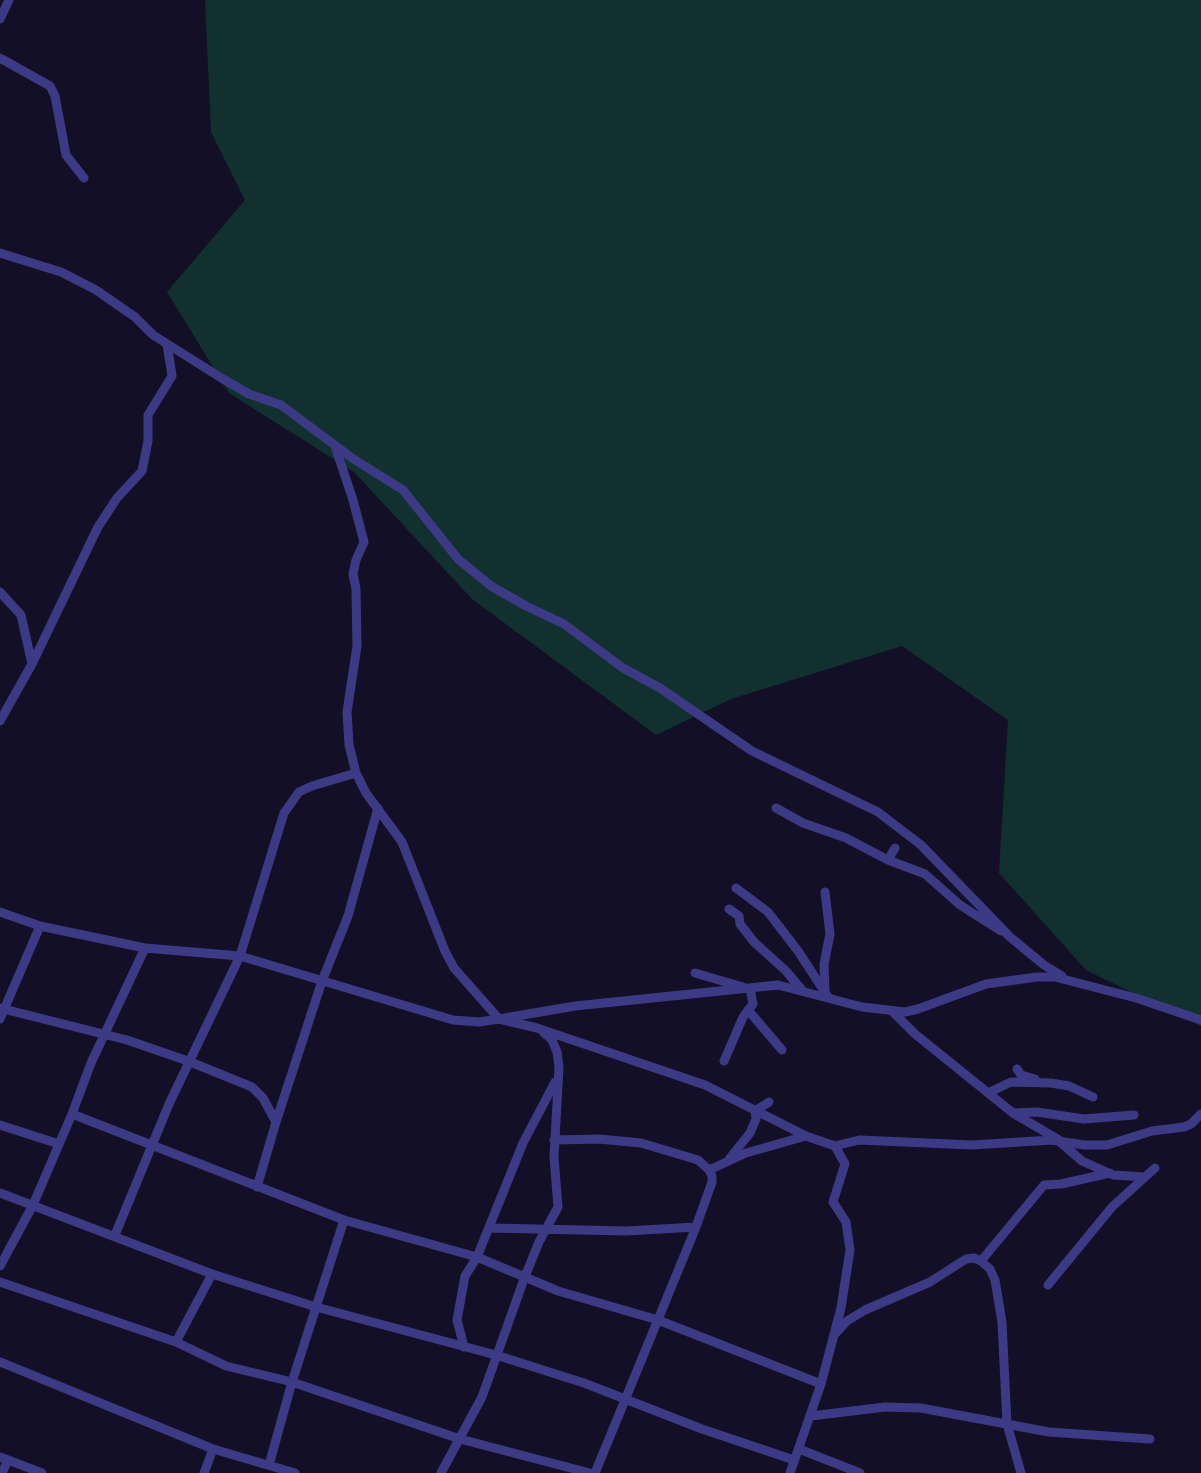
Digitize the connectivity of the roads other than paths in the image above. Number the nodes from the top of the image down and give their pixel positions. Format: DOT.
graph roads {
  1 [pos="9,0"];
  2 [pos="0,19"];
  3 [pos="0,58"];
  4 [pos="84,178"];
  5 [pos="0,253"];
  6 [pos="167,344"];
  7 [pos="335,446"];
  8 [pos="0,592"];
  9 [pos="32,664"];
  10 [pos="0,721"];
  11 [pos="356,773"];
  12 [pos="378,808"];
  13 [pos="776,808"];
  14 [pos="895,848"];
  15 [pos="888,860"];
  16 [pos="736,888"];
  17 [pos="825,892"];
  18 [pos="729,909"];
  19 [pos="0,912"];
  20 [pos="40,926"];
  21 [pos="1010,937"];
  22 [pos="145,948"];
  23 [pos="240,956"];
  24 [pos="695,973"];
  25 [pos="322,981"];
  26 [pos="1083,985"];
  27 [pos="749,988"];
  28 [pos="802,990"];
  29 [pos="826,995"];
  30 [pos="2,1009"];
  31 [pos="748,1010"];
  32 [pos="894,1012"];
  33 [pos="0,1019"];
  34 [pos="499,1019"];
  35 [pos="1201,1020"];
  36 [pos="537,1028"];
  37 [pos="104,1035"];
  38 [pos="782,1050"];
  39 [pos="188,1061"];
  40 [pos="724,1061"];
  41 [pos="1017,1069"];
  42 [pos="557,1079"];
  43 [pos="1051,1083"];
  44 [pos="990,1092"];
  45 [pos="1093,1097"];
  46 [pos="769,1102"];
  47 [pos="755,1111"];
  48 [pos="1013,1113"];
  49 [pos="72,1114"];
  50 [pos="1201,1114"];
  51 [pos="1134,1115"];
  52 [pos="276,1122"];
  53 [pos="0,1125"];
  54 [pos="806,1136"];
  55 [pos="554,1140"];
  56 [pos="1061,1142"];
  57 [pos="59,1144"];
  58 [pos="153,1145"];
  59 [pos="835,1146"];
  60 [pos="727,1161"];
  61 [pos="1155,1168"];
  62 [pos="709,1170"];
  63 [pos="1110,1173"];
  64 [pos="1145,1177"];
  65 [pos="257,1188"];
  66 [pos="0,1193"];
  67 [pos="33,1205"];
  68 [pos="344,1220"];
  69 [pos="696,1227"];
  70 [pos="490,1228"];
  71 [pos="546,1229"];
  72 [pos="115,1235"];
  73 [pos="477,1257"];
  74 [pos="981,1261"];
  75 [pos="0,1266"];
  76 [pos="212,1274"];
  77 [pos="524,1279"];
  78 [pos="0,1282"];
  79 [pos="1048,1285"];
  80 [pos="316,1307"];
  81 [pos="658,1320"];
  82 [pos="834,1335"];
  83 [pos="176,1342"];
  84 [pos="464,1347"];
  85 [pos="496,1355"];
  86 [pos="0,1362"];
  87 [pos="292,1382"];
  88 [pos="820,1384"];
  89 [pos="626,1399"];
  90 [pos="811,1416"];
  91 [pos="1007,1424"];
  92 [pos="460,1439"];
  93 [pos="1150,1439"];
  94 [pos="213,1449"];
  95 [pos="799,1449"];
  96 [pos="4,1458"];
  97 [pos="794,1460"];
  98 [pos="269,1465"];
  99 [pos="2,1473"];
  100 [pos="42,1473"];
  101 [pos="204,1473"];
  102 [pos="295,1473"];
  103 [pos="441,1473"];
  104 [pos="590,1473"];
  105 [pos="595,1473"];
  106 [pos="790,1473"];
  107 [pos="860,1473"];
  108 [pos="1021,1473"];
  1 -- 2 [label="street"];
  3 -- 4 [label="street"];
  5 -- 6 [label="street"];
  6 -- 7 [label="street"];
  6 -- 9 [label="street"];
  7 -- 11 [label="street"];
  7 -- 21 [label="street"];
  8 -- 9 [label="street"];
  9 -- 10 [label="street"];
  11 -- 12 [label="street"];
  11 -- 23 [label="street"];
  12 -- 25 [label="street"];
  12 -- 34 [label="street"];
  13 -- 15 [label="street"];
  14 -- 15 [label="street"];
  15 -- 21 [label="street"];
  16 -- 29 [label="street"];
  17 -- 29 [label="street"];
  18 -- 28 [label="street"];
  19 -- 20 [label="street"];
  20 -- 22 [label="street"];
  20 -- 30 [label="street"];
  21 -- 26 [label="street"];
  22 -- 23 [label="street"];
  22 -- 37 [label="street"];
  23 -- 25 [label="street"];
  23 -- 39 [label="street"];
  24 -- 27 [label="street"];
  25 -- 34 [label="street"];
  25 -- 52 [label="street"];
  26 -- 32 [label="street"];
  26 -- 35 [label="street"];
  27 -- 28 [label="street"];
  27 -- 31 [label="street"];
  27 -- 34 [label="street"];
  28 -- 29 [label="street"];
  29 -- 32 [label="street"];
  30 -- 33 [label="street"];
  30 -- 37 [label="street"];
  31 -- 38 [label="street"];
  31 -- 40 [label="street"];
  32 -- 44 [label="street"];
  34 -- 36 [label="street"];
  36 -- 42 [label="street"];
  36 -- 47 [label="street"];
  37 -- 39 [label="street"];
  37 -- 49 [label="street"];
  39 -- 52 [label="street"];
  39 -- 58 [label="street"];
  41 -- 43 [label="street"];
  42 -- 55 [label="street"];
  42 -- 70 [label="street"];
  43 -- 44 [label="street"];
  43 -- 45 [label="street"];
  44 -- 48 [label="street"];
  46 -- 47 [label="street"];
  47 -- 54 [label="street"];
  47 -- 60 [label="street"];
  48 -- 51 [label="street"];
  48 -- 56 [label="street"];
  49 -- 57 [label="street"];
  49 -- 58 [label="street"];
  50 -- 56 [label="street"];
  52 -- 65 [label="street"];
  53 -- 57 [label="street"];
  54 -- 59 [label="street"];
  54 -- 60 [label="street"];
  55 -- 62 [label="street"];
  55 -- 71 [label="street"];
  56 -- 59 [label="street"];
  56 -- 63 [label="street"];
  57 -- 67 [label="street"];
  58 -- 65 [label="street"];
  58 -- 72 [label="street"];
  59 -- 82 [label="street"];
  60 -- 62 [label="street"];
  61 -- 64 [label="street"];
  62 -- 69 [label="street"];
  63 -- 64 [label="street"];
  63 -- 74 [label="street"];
  64 -- 79 [label="street"];
  65 -- 68 [label="street"];
  66 -- 67 [label="street"];
  67 -- 72 [label="street"];
  67 -- 75 [label="street"];
  68 -- 73 [label="street"];
  68 -- 80 [label="street"];
  69 -- 71 [label="street"];
  69 -- 81 [label="street"];
  70 -- 71 [label="street"];
  70 -- 73 [label="street"];
  71 -- 77 [label="street"];
  72 -- 76 [label="street"];
  73 -- 77 [label="street"];
  73 -- 84 [label="street"];
  74 -- 82 [label="street"];
  74 -- 91 [label="street"];
  76 -- 80 [label="street"];
  76 -- 83 [label="street"];
  77 -- 81 [label="street"];
  77 -- 85 [label="street"];
  78 -- 83 [label="street"];
  80 -- 84 [label="street"];
  80 -- 87 [label="street"];
  81 -- 88 [label="street"];
  81 -- 89 [label="street"];
  82 -- 88 [label="street"];
  83 -- 87 [label="street"];
  84 -- 85 [label="street"];
  85 -- 89 [label="street"];
  85 -- 92 [label="street"];
  86 -- 94 [label="street"];
  87 -- 92 [label="street"];
  87 -- 98 [label="street"];
  88 -- 90 [label="street"];
  89 -- 97 [label="street"];
  89 -- 105 [label="street"];
  90 -- 91 [label="street"];
  90 -- 95 [label="street"];
  91 -- 93 [label="street"];
  91 -- 108 [label="street"];
  92 -- 103 [label="street"];
  92 -- 104 [label="street"];
  94 -- 98 [label="street"];
  94 -- 101 [label="street"];
  95 -- 97 [label="street"];
  95 -- 107 [label="street"];
  96 -- 99 [label="street"];
  96 -- 100 [label="street"];
  97 -- 106 [label="street"];
  98 -- 102 [label="street"];
}
